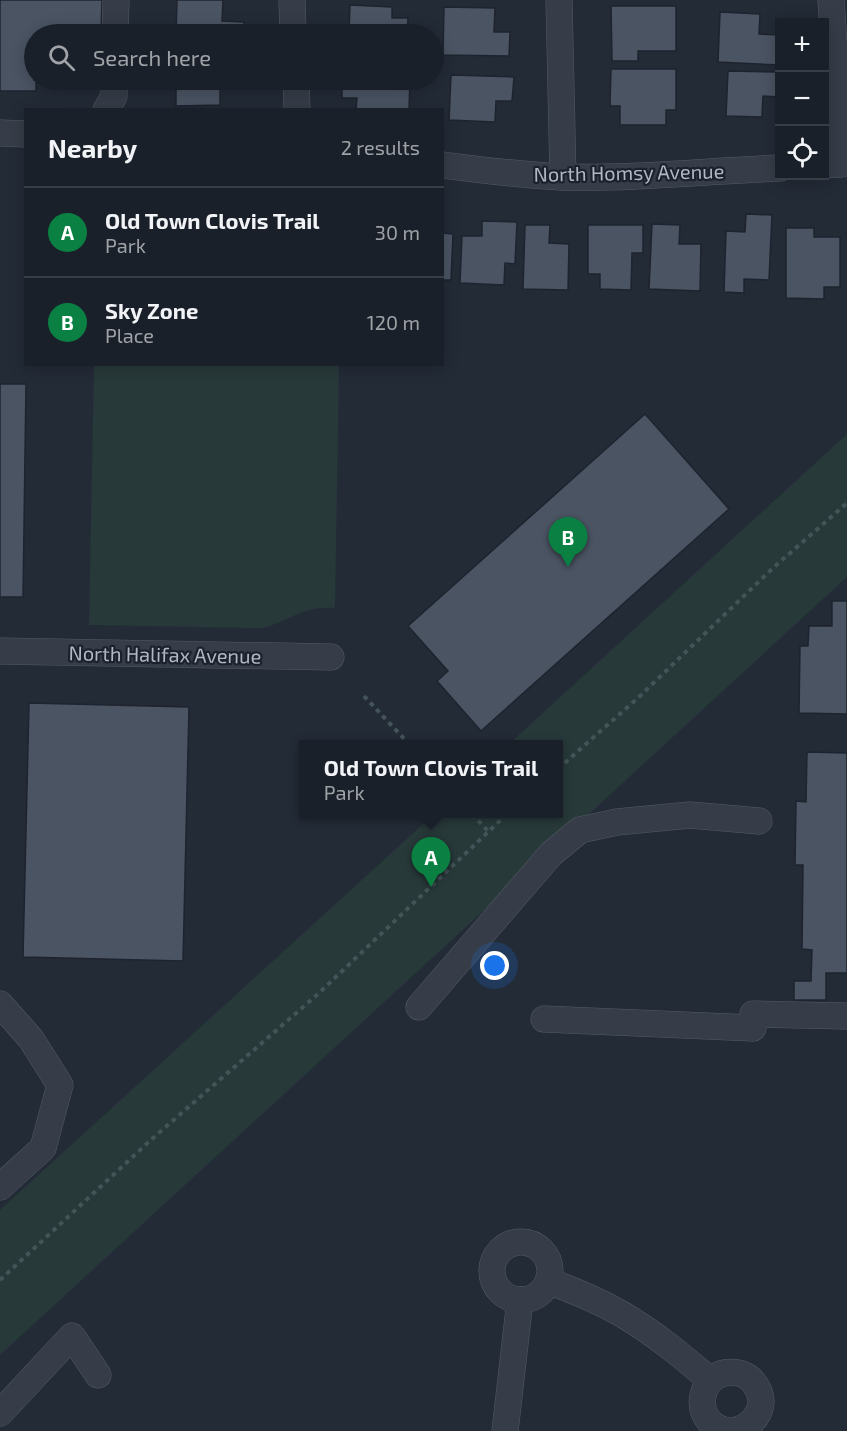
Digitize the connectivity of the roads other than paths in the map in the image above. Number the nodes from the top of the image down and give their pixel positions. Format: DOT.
graph roads {
  1 [pos="116,0"];
  2 [pos="292,0"];
  3 [pos="559,0"];
  4 [pos="831,0"];
  5 [pos="115,24"];
  6 [pos="293,24"];
  7 [pos="114,90"];
  8 [pos="296,90"];
  9 [pos="106,108"];
  10 [pos="297,108"];
  11 [pos="0,134"];
  12 [pos="24,134"];
  13 [pos="444,165"];
  14 [pos="833,165"];
  15 [pos="775,168"];
  16 [pos="563,177"];
  17 [pos="0,651"];
  18 [pos="331,657"];
  19 [pos="759,821"];
  20 [pos="0,1004"];
  21 [pos="419,1007"];
  22 [pos="847,1016"];
  23 [pos="544,1019"];
  24 [pos="0,1187"];
  25 [pos="548,1281"];
  26 [pos="520,1300"];
  27 [pos="98,1375"];
  28 [pos="710,1380"];
  29 [pos="0,1413"];
  30 [pos="505,1431"];
  31 [pos="727,1431"];
  1 -- 5 [label="street"];
  2 -- 6 [label="street"];
  3 -- 16 [label="street"];
  4 -- 14 [label="street"];
  7 -- 9 [label="street"];
  8 -- 10 [label="street"];
  11 -- 12 [label="street"];
  13 -- 16 [label="street, North Homsy Avenue"];
  15 -- 16 [label="street, North Homsy Avenue"];
  17 -- 18 [label="street, North Halifax Avenue"];
  19 -- 21 [label="street"];
  20 -- 24 [label="street"];
  22 -- 23 [label="street"];
  25 -- 26 [label="street"];
  25 -- 26 [label="street"];
  25 -- 28 [label="street"];
  26 -- 30 [label="street"];
  27 -- 29 [label="street"];
  28 -- 31 [label="street"];
  28 -- 31 [label="street"];
}
